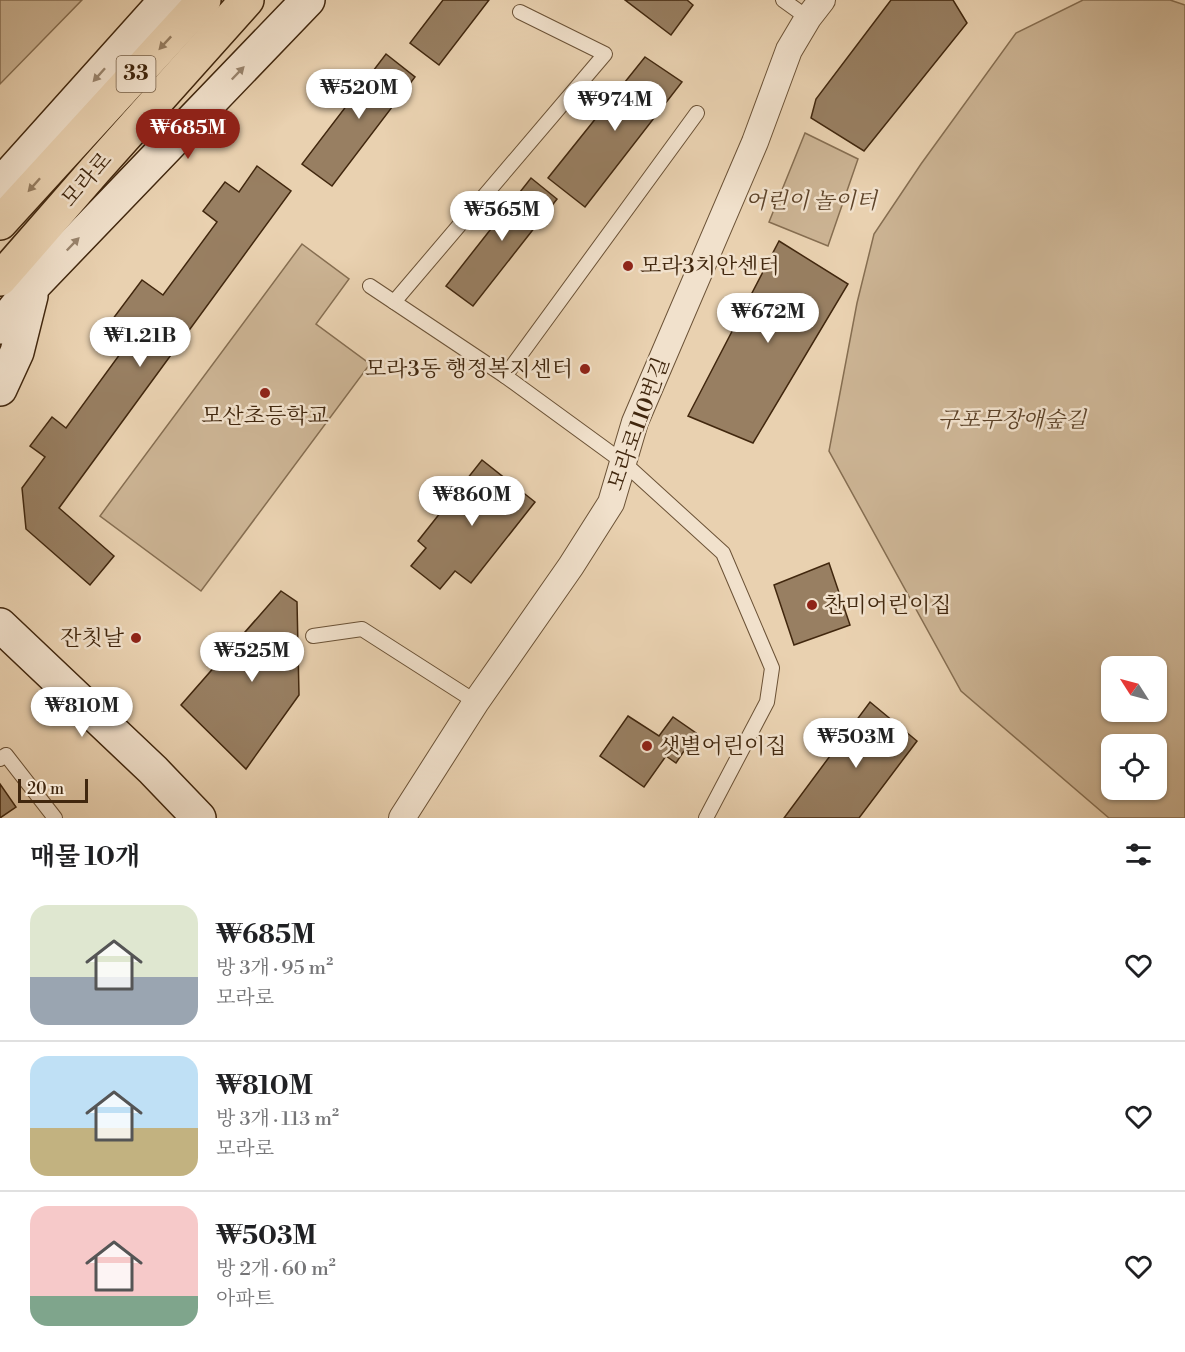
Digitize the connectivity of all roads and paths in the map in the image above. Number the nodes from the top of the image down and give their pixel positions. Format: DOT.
graph roads {
  1 [pos="166,0"];
  2 [pos="204,0"];
  3 [pos="247,0"];
  4 [pos="308,0"];
  5 [pos="783,0"];
  6 [pos="815,9"];
  7 [pos="520,12"];
  8 [pos="697,113"];
  9 [pos="0,185"];
  10 [pos="0,223"];
  11 [pos="0,279"];
  12 [pos="33,286"];
  13 [pos="370,286"];
  14 [pos="394,302"];
  15 [pos="0,327"];
  16 [pos="505,376"];
  17 [pos="0,389"];
  18 [pos="623,462"];
  19 [pos="0,625"];
  20 [pos="313,636"];
  21 [pos="476,702"];
  22 [pos="0,759"];
  23 [pos="55,818"];
  24 [pos="199,818"];
  25 [pos="402,818"];
  26 [pos="706,818"];
  1 -- 9 [label="main road, one-way"];
  2 -- 10 [label="highway, 모라로 / 33, one-way"];
  3 -- 11 [label="highway, 모라로 / 33"];
  12 -- 4 [label="main road, one-way"];
  5 -- 6 [label="lane"];
  6 -- 18 [label="street, 모라로110번길"];
  7 -- 14 [label="lane"];
  8 -- 16 [label="lane"];
  12 -- 15 [label="main road"];
  12 -- 17 [label="main road"];
  13 -- 14 [label="lane"];
  14 -- 16 [label="lane"];
  16 -- 18 [label="lane"];
  18 -- 21 [label="street, 모라로110번길"];
  18 -- 26 [label="lane"];
  19 -- 24 [label="main road"];
  20 -- 21 [label="lane"];
  21 -- 25 [label="street, 모라로110번길"];
  22 -- 23 [label="lane"];
}
